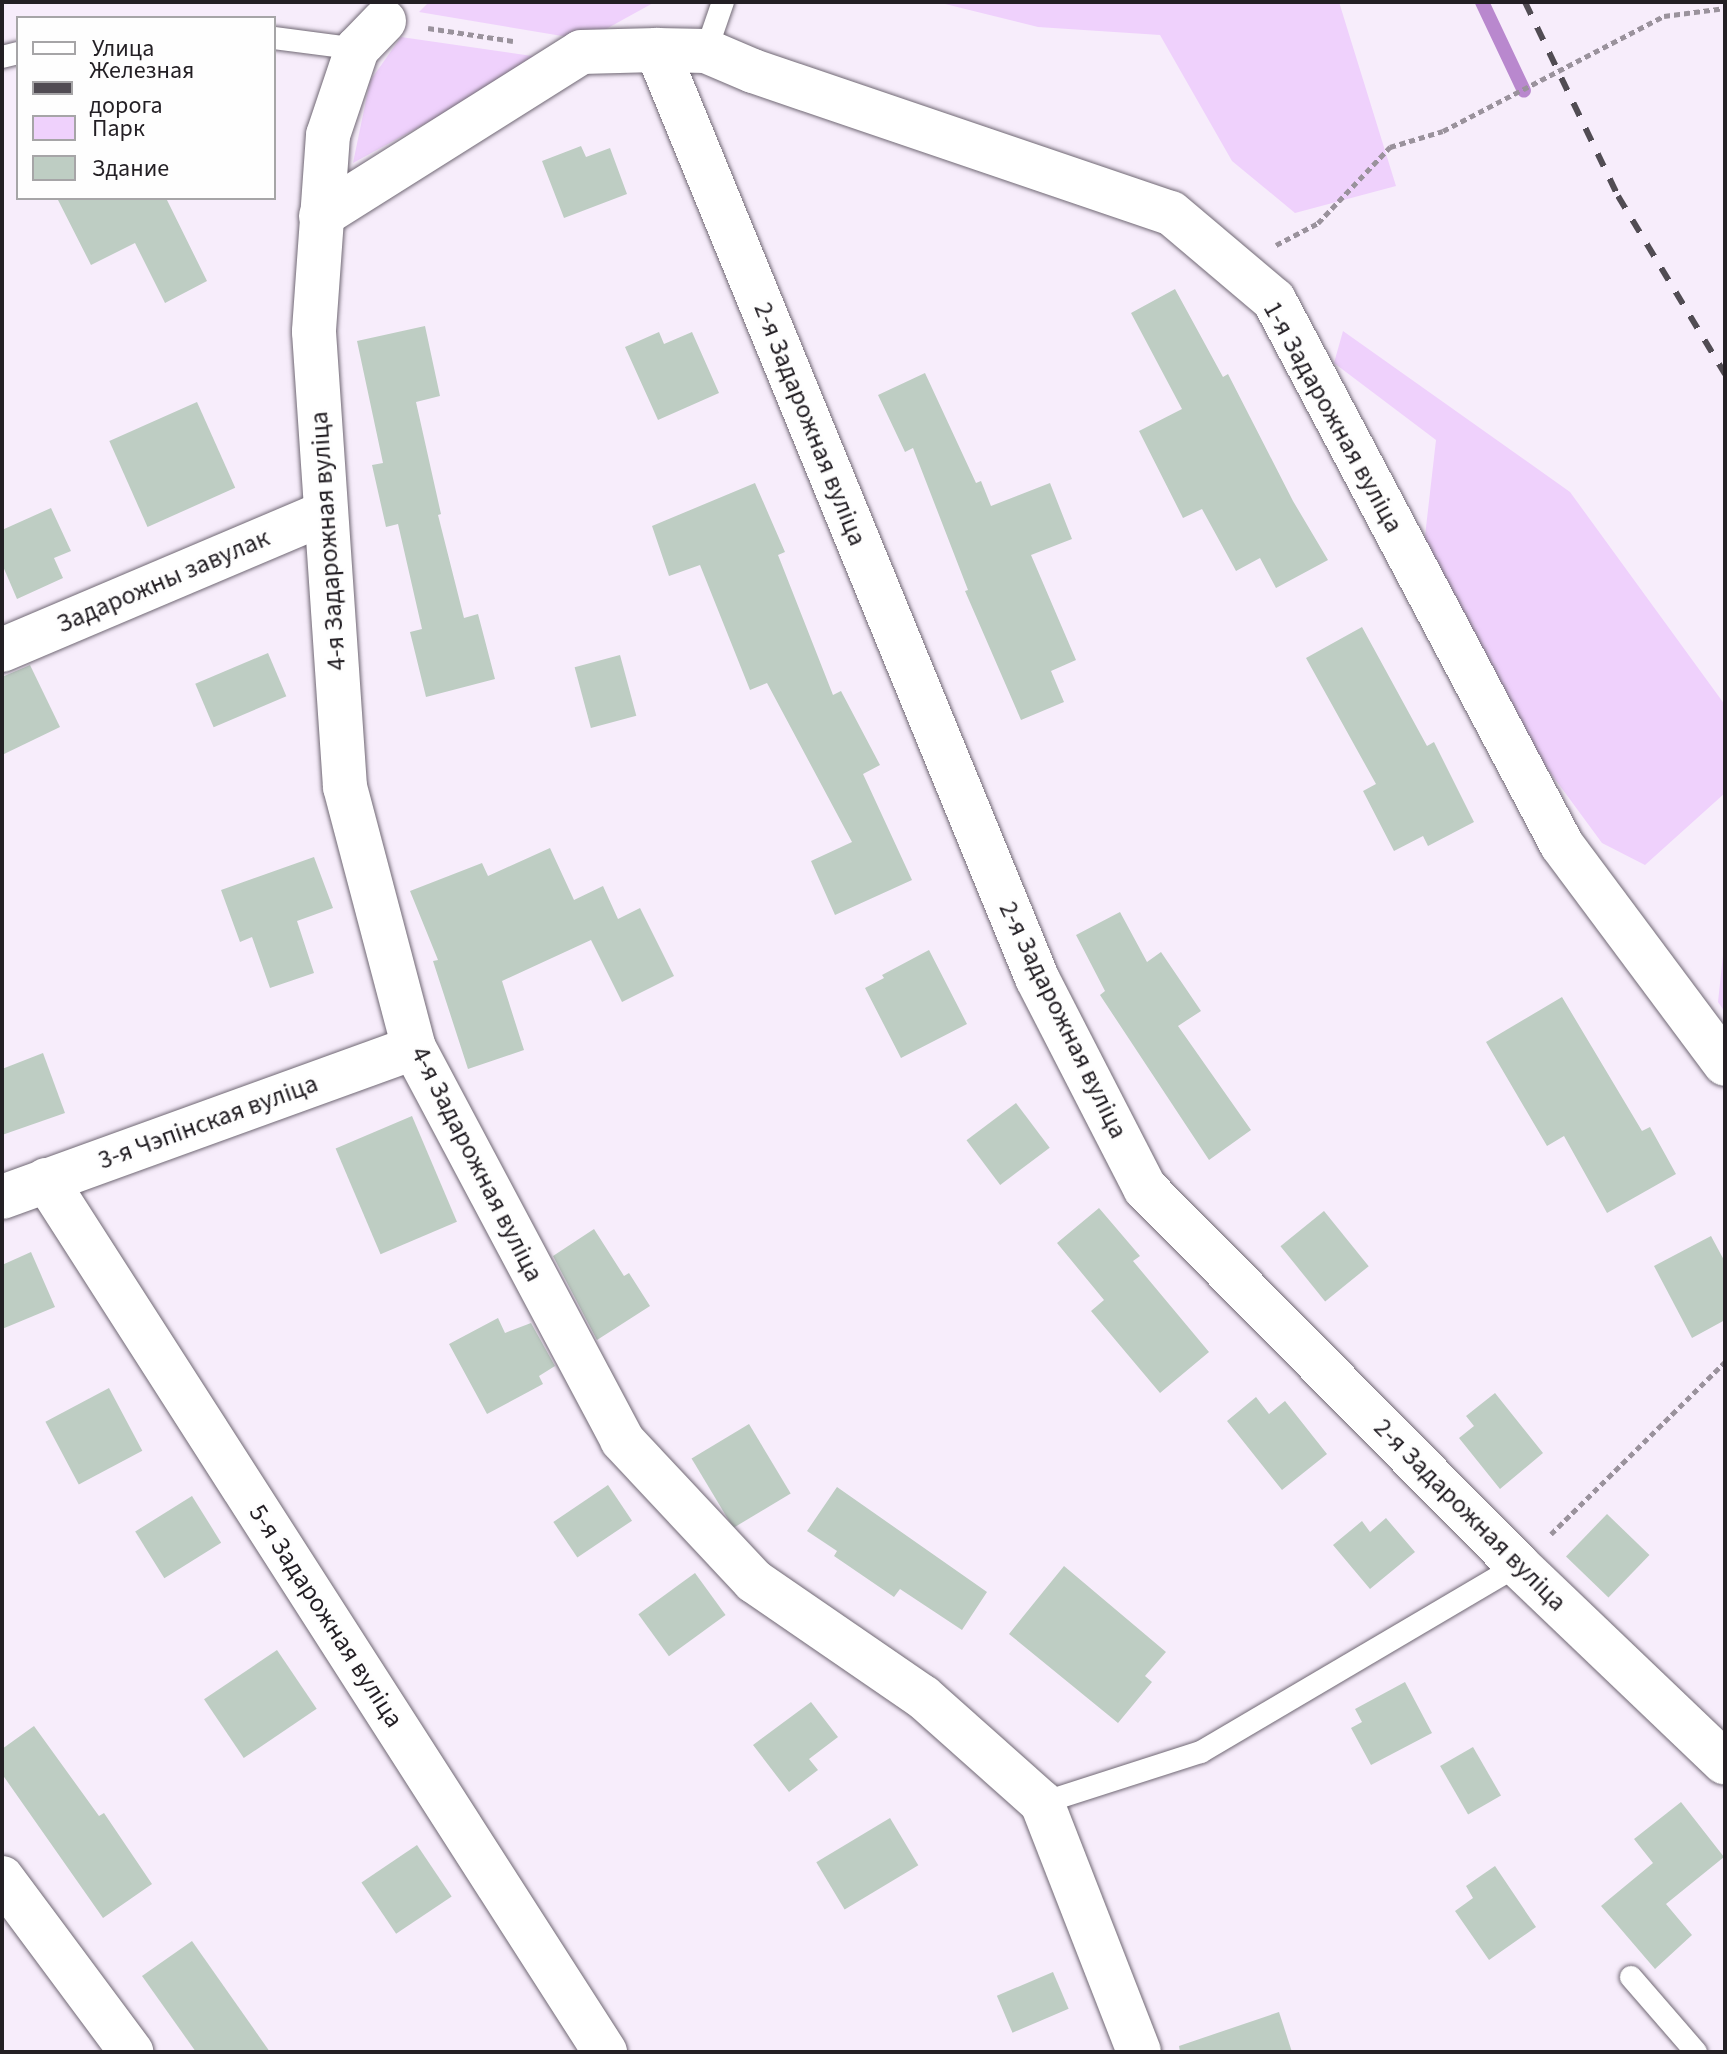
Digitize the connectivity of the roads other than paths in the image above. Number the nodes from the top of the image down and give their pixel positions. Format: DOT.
graph roads {
  1 [pos="723,2"];
  2 [pos="380,24"];
  3 [pos="276,38"];
  4 [pos="657,50"];
  5 [pos="706,51"];
  6 [pos="321,216"];
  7 [pos="325,513"];
  8 [pos="2,650"];
  9 [pos="414,1048"];
  10 [pos="1725,1064"];
  11 [pos="46,1180"];
  12 [pos="2,1197"];
  13 [pos="1518,1565"];
  14 [pos="1725,1763"];
  15 [pos="1042,1803"];
  16 [pos="2,1878"];
  17 [pos="1631,1977"];
  18 [pos="131,2052"];
  19 [pos="605,2052"];
  20 [pos="1139,2052"];
  21 [pos="1696,2052"];
  1 -- 5 [label="lane"];
  2 -- 3 [label="lane"];
  2 -- 6 [label="street, 4-я Задарожная вуліца"];
  4 -- 5 [label="street, 1-я Задарожная вуліца"];
  4 -- 6 [label="street, 1-я Задарожная вуліца"];
  4 -- 13 [label="street, 2-я Задарожная вуліца"];
  5 -- 10 [label="street, 1-я Задарожная вуліца"];
  6 -- 7 [label="street, 4-я Задарожная вуліца"];
  7 -- 8 [label="street, Задарожны завулак"];
  7 -- 9 [label="street, 4-я Задарожная вуліца"];
  9 -- 11 [label="street, 3-я Чэпінская вуліца"];
  9 -- 15 [label="street, 4-я Задарожная вуліца"];
  11 -- 12 [label="street, 3-я Чэпінская вуліца"];
  11 -- 19 [label="street, 5-я Задарожная вуліца"];
  13 -- 14 [label="street, 2-я Задарожная вуліца"];
  13 -- 15 [label="lane"];
  15 -- 20 [label="street, 4-я Задарожная вуліца"];
  16 -- 18 [label="street"];
  17 -- 21 [label="lane"];
}
